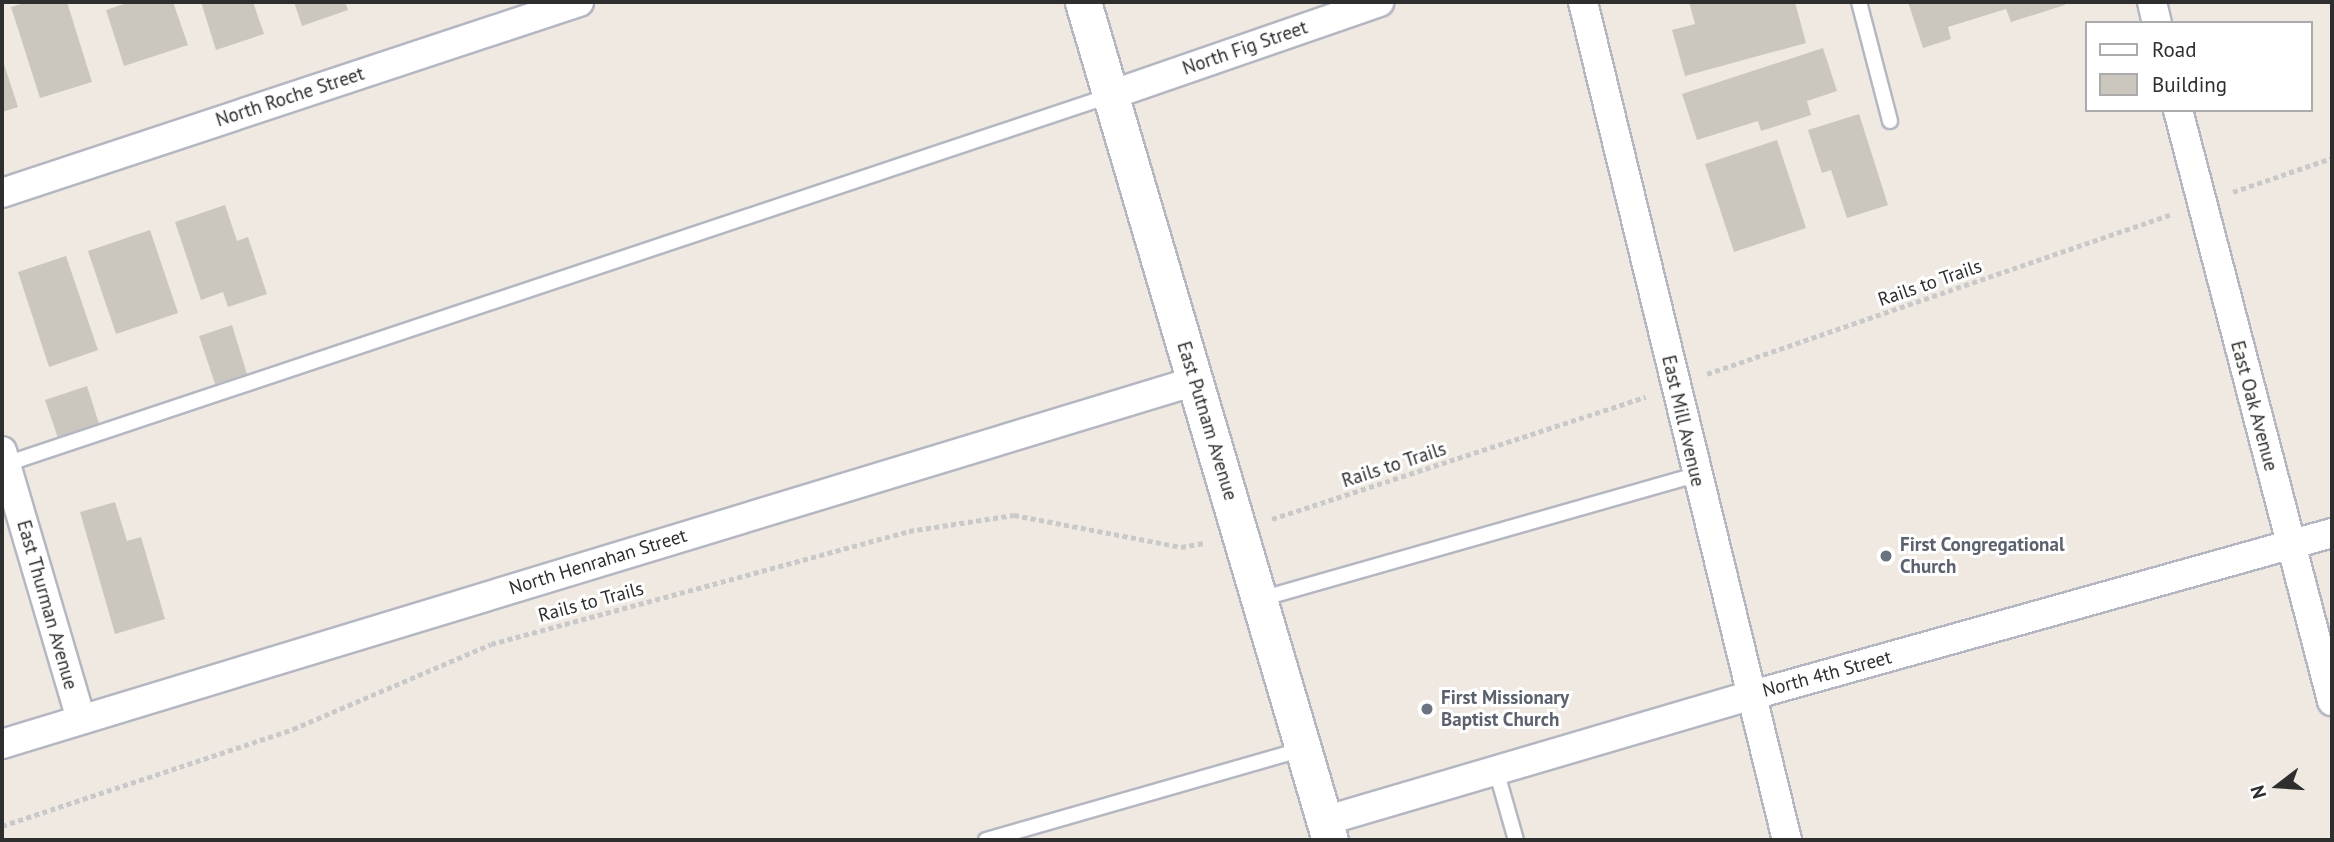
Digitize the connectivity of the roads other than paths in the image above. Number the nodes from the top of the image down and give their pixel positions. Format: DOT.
graph roads {
  1 [pos="579,2"];
  2 [pos="1083,2"];
  3 [pos="1379,2"];
  4 [pos="1583,2"];
  5 [pos="1860,2"];
  6 [pos="2152,2"];
  7 [pos="2157,21"];
  8 [pos="1111,95"];
  9 [pos="2179,112"];
  10 [pos="1890,121"];
  11 [pos="2,193"];
  12 [pos="1195,381"];
  13 [pos="4,457"];
  14 [pos="1696,475"];
  15 [pos="2332,533"];
  16 [pos="2290,546"];
  17 [pos="1260,599"];
  18 [pos="1749,696"];
  19 [pos="2332,701"];
  20 [pos="81,720"];
  21 [pos="2,744"];
  22 [pos="1303,749"];
  23 [pos="1496,770"];
  24 [pos="1327,831"];
  25 [pos="986,840"];
  26 [pos="1516,840"];
  27 [pos="1787,840"];
  1 -- 11 [label="street, North Roche Street"];
  2 -- 8 [label="street, East Putnam Avenue"];
  3 -- 8 [label="street, North Fig Street"];
  4 -- 14 [label="street, East Mill Avenue"];
  5 -- 10 [label="lane"];
  6 -- 7 [label="street"];
  8 -- 12 [label="street, East Putnam Avenue"];
  8 -- 13 [label="lane"];
  9 -- 16 [label="street, East Oak Avenue"];
  12 -- 17 [label="street, East Putnam Avenue"];
  12 -- 20 [label="street, North Henrahan Street"];
  13 -- 20 [label="street, East Thurman Avenue"];
  14 -- 17 [label="lane"];
  14 -- 18 [label="street, East Mill Avenue"];
  15 -- 16 [label="street, North 4th Street"];
  16 -- 18 [label="street, North 4th Street"];
  16 -- 19 [label="street, East Oak Avenue"];
  17 -- 22 [label="street, East Putnam Avenue"];
  18 -- 23 [label="street, North 4th Street"];
  18 -- 27 [label="street, East Mill Avenue"];
  20 -- 21 [label="street, North Henrahan Street"];
  22 -- 24 [label="street, East Putnam Avenue"];
  22 -- 25 [label="lane"];
  23 -- 24 [label="street, North 4th Street"];
  23 -- 26 [label="lane"];
}
